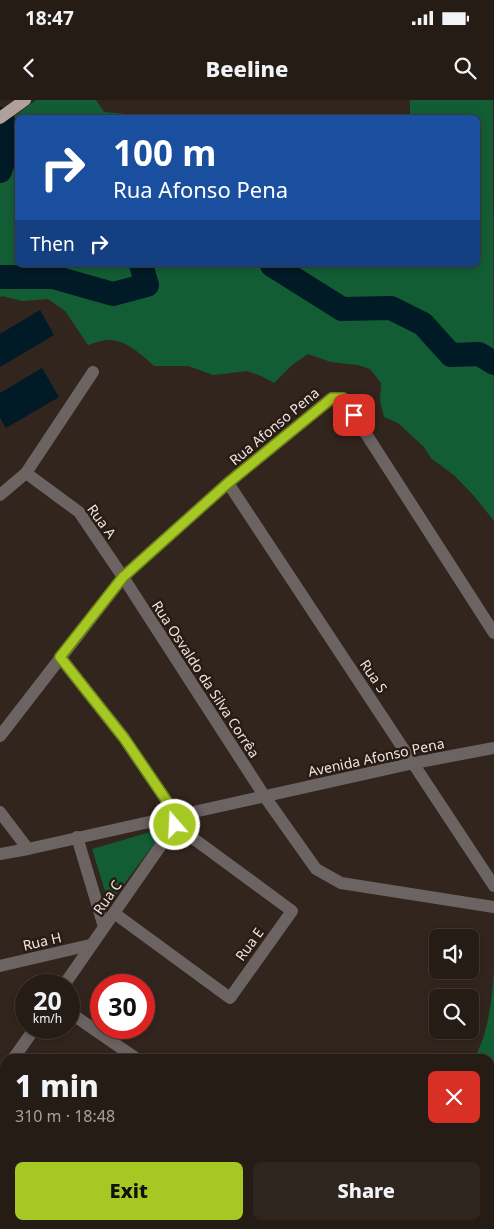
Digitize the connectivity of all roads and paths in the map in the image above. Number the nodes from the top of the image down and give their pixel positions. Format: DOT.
graph roads {
  1 [pos="25,100"];
  2 [pos="0,118"];
  3 [pos="93,372"];
  4 [pos="26,473"];
  5 [pos="228,483"];
  6 [pos="0,495"];
  7 [pos="123,577"];
  8 [pos="494,633"];
  9 [pos="60,657"];
  10 [pos="0,736"];
  11 [pos="494,748"];
  12 [pos="414,763"];
  13 [pos="265,797"];
  14 [pos="0,812"];
  15 [pos="176,820"];
  16 [pos="77,837"];
  17 [pos="28,849"];
  18 [pos="0,854"];
  19 [pos="494,886"];
  20 [pos="494,907"];
  21 [pos="114,913"];
  22 [pos="104,927"];
  23 [pos="90,945"];
  24 [pos="0,966"];
  25 [pos="71,974"];
  26 [pos="80,1020"];
  27 [pos="27,1039"];
  28 [pos="16,1054"];
  29 [pos="130,1054"];
  1 -- 2 [label="main road"];
  3 -- 4 [label="street"];
  4 -- 6 [label="street"];
  4 -- 7 [label="street, Rua A"];
  5 -- 7 [label="street, Rua Afonso Pena"];
  5 -- 8 [label="street, Rua Afonso Pena"];
  5 -- 12 [label="street, Rua S"];
  7 -- 9 [label="street, Rua Afonso Pena"];
  7 -- 13 [label="street, Rua Osvaldo da Silva Corrêa"];
  9 -- 10 [label="street, Rua Afonso Pena"];
  9 -- 15 [label="street"];
  11 -- 12 [label="street, Avenida Afonso Pena"];
  12 -- 13 [label="street, Avenida Afonso Pena"];
  12 -- 19 [label="street, Rua S"];
  13 -- 15 [label="street, Avenida Afonso Pena"];
  13 -- 20 [label="street, Rua Osvaldo da Silva Corrêa"];
  14 -- 17 [label="street"];
  15 -- 16 [label="street, Avenida Afonso Pena"];
  15 -- 21 [label="street, Rua C"];
  15 -- 21 [label="street, Rua E"];
  16 -- 17 [label="street, Avenida Afonso Pena"];
  16 -- 22 [label="street"];
  17 -- 18 [label="street, Avenida Afonso Pena"];
  21 -- 22 [label="street, Rua C"];
  22 -- 23 [label="street, Rua C"];
  23 -- 24 [label="street, Rua H"];
  23 -- 25 [label="street, Rua C"];
  26 -- 29 [label="street"];
  27 -- 28 [label="street"];
}
